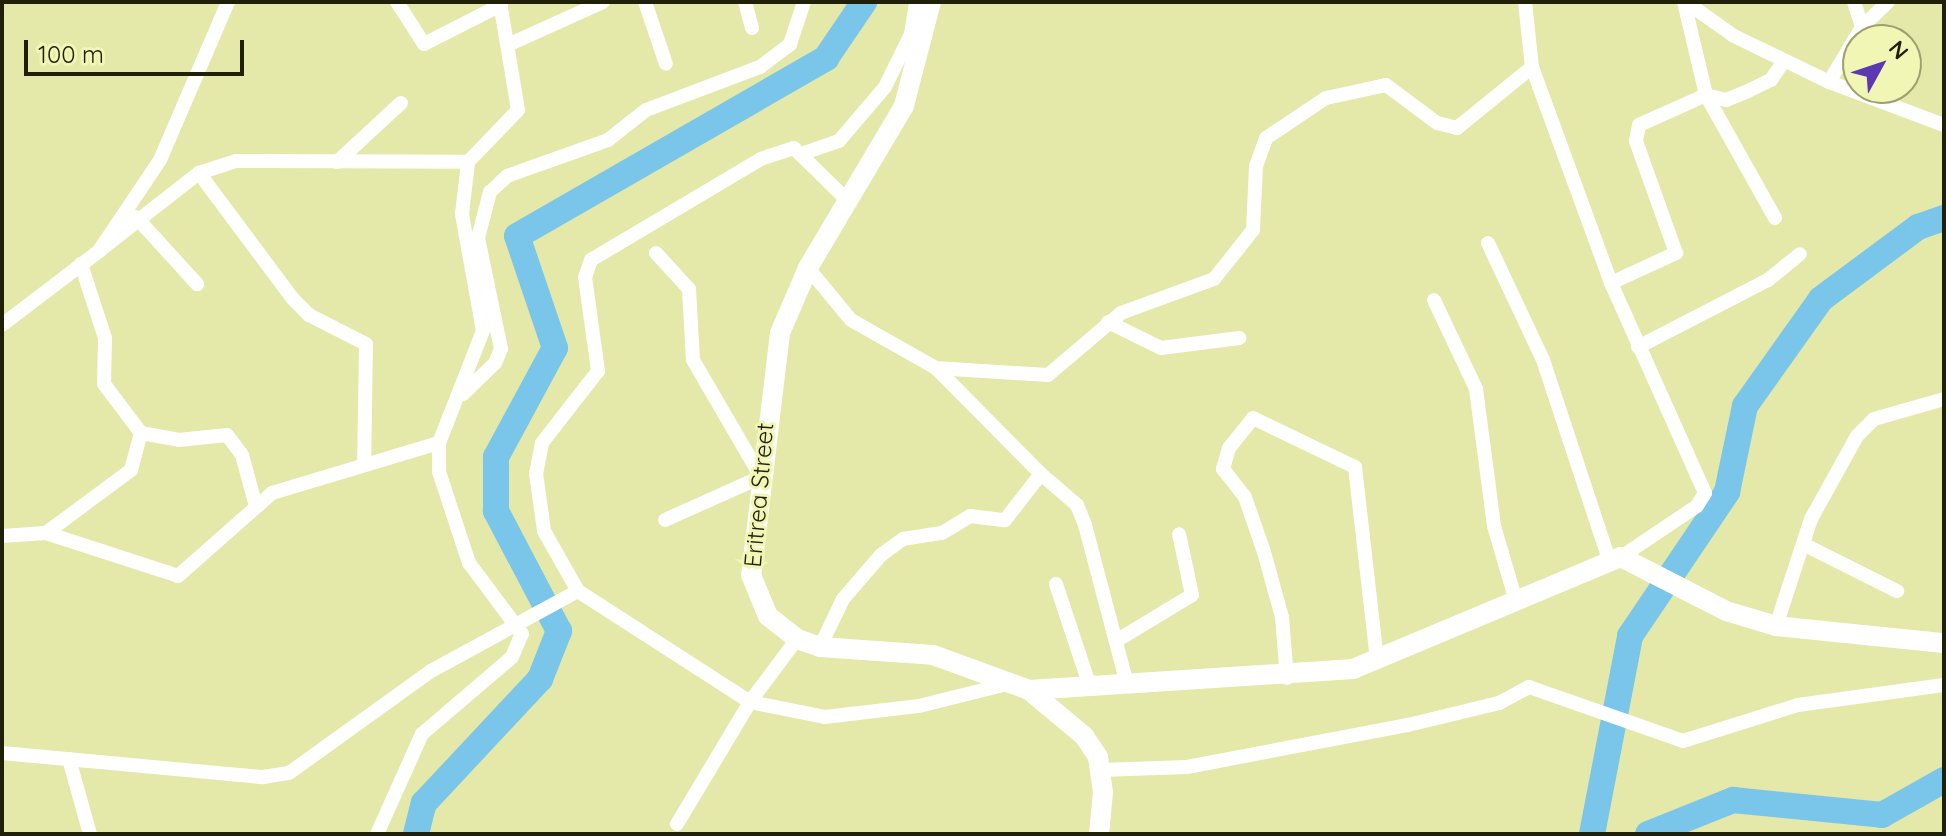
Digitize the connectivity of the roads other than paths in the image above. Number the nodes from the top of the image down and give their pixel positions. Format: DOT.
graph roads {
  1 [pos="397,2"];
  2 [pos="603,2"];
  3 [pos="645,2"];
  4 [pos="745,2"];
  5 [pos="804,2"];
  6 [pos="916,2"];
  7 [pos="931,2"];
  8 [pos="1525,2"];
  9 [pos="1685,2"];
  10 [pos="1854,2"];
  11 [pos="1888,2"];
  12 [pos="229,4"];
  13 [pos="500,4"];
  14 [pos="1861,24"];
  15 [pos="1865,24"];
  16 [pos="752,28"];
  17 [pos="508,45"];
  18 [pos="1842,60"];
  19 [pos="1783,62"];
  20 [pos="666,64"];
  21 [pos="1532,67"];
  22 [pos="1829,82"];
  23 [pos="1706,95"];
  24 [pos="401,103"];
  25 [pos="1944,125"];
  26 [pos="823,151"];
  27 [pos="804,153"];
  28 [pos="337,162"];
  29 [pos="468,162"];
  30 [pos="821,172"];
  31 [pos="199,173"];
  32 [pos="846,199"];
  33 [pos="136,217"];
  34 [pos="1775,218"];
  35 [pos="1488,243"];
  36 [pos="99,251"];
  37 [pos="656,253"];
  38 [pos="1800,254"];
  39 [pos="81,264"];
  40 [pos="808,268"];
  41 [pos="1611,283"];
  42 [pos="197,284"];
  43 [pos="1434,300"];
  44 [pos="1108,322"];
  45 [pos="2,325"];
  46 [pos="1239,338"];
  47 [pos="1638,347"];
  48 [pos="936,368"];
  49 [pos="457,399"];
  50 [pos="1944,399"];
  51 [pos="141,433"];
  52 [pos="439,443"];
  53 [pos="364,465"];
  54 [pos="1041,474"];
  55 [pos="761,477"];
  56 [pos="255,503"];
  57 [pos="665,520"];
  58 [pos="46,533"];
  59 [pos="1179,534"];
  60 [pos="2,536"];
  61 [pos="1807,546"];
  62 [pos="1615,558"];
  63 [pos="1056,584"];
  64 [pos="1897,591"];
  65 [pos="574,593"];
  66 [pos="1515,598"];
  67 [pos="517,620"];
  68 [pos="1776,626"];
  69 [pos="797,639"];
  70 [pos="1116,641"];
  71 [pos="1944,643"];
  72 [pos="820,647"];
  73 [pos="1377,660"];
  74 [pos="1287,678"];
  75 [pos="1127,684"];
  76 [pos="1944,685"];
  77 [pos="1022,686"];
  78 [pos="1090,687"];
  79 [pos="750,702"];
  80 [pos="2,753"];
  81 [pos="69,759"];
  82 [pos="1101,770"];
  83 [pos="677,824"];
  84 [pos="90,834"];
  85 [pos="377,834"];
  86 [pos="1099,834"];
  1 -- 13 [label="street"];
  2 -- 17 [label="street"];
  3 -- 20 [label="street"];
  4 -- 16 [label="street"];
  5 -- 49 [label="street"];
  6 -- 26 [label="street"];
  7 -- 32 [label="main road, Eritrea Street"];
  8 -- 21 [label="street"];
  9 -- 19 [label="street"];
  9 -- 23 [label="street"];
  10 -- 14 [label="street"];
  11 -- 15 [label="street"];
  12 -- 36 [label="street"];
  13 -- 17 [label="street"];
  17 -- 29 [label="street"];
  18 -- 22 [label="street"];
  19 -- 22 [label="street"];
  19 -- 23 [label="street"];
  21 -- 41 [label="street"];
  21 -- 44 [label="street"];
  22 -- 25 [label="street"];
  23 -- 34 [label="street"];
  23 -- 41 [label="street"];
  24 -- 28 [label="street"];
  26 -- 27 [label="street"];
  26 -- 30 [label="street"];
  27 -- 30 [label="street"];
  27 -- 65 [label="street"];
  28 -- 29 [label="street"];
  28 -- 31 [label="street"];
  29 -- 49 [label="street"];
  30 -- 32 [label="street"];
  31 -- 33 [label="street"];
  31 -- 53 [label="street"];
  32 -- 40 [label="main road, Eritrea Street"];
  33 -- 36 [label="street"];
  33 -- 42 [label="street"];
  35 -- 62 [label="street"];
  36 -- 39 [label="street"];
  37 -- 55 [label="street"];
  38 -- 47 [label="street"];
  39 -- 45 [label="street"];
  39 -- 51 [label="street"];
  40 -- 48 [label="street"];
  40 -- 55 [label="main road, Eritrea Street"];
  41 -- 47 [label="street"];
  43 -- 66 [label="street"];
  44 -- 46 [label="street"];
  44 -- 48 [label="street"];
  47 -- 62 [label="street"];
  48 -- 54 [label="street"];
  49 -- 52 [label="street"];
  50 -- 61 [label="street"];
  51 -- 56 [label="street"];
  51 -- 58 [label="street"];
  52 -- 53 [label="street"];
  52 -- 67 [label="street"];
  53 -- 56 [label="street"];
  54 -- 70 [label="street"];
  54 -- 72 [label="street"];
  55 -- 57 [label="street"];
  55 -- 69 [label="main road, Eritrea Street"];
  56 -- 58 [label="street"];
  58 -- 60 [label="street"];
  59 -- 70 [label="street"];
  61 -- 64 [label="street"];
  61 -- 68 [label="street"];
  62 -- 66 [label="main road"];
  62 -- 68 [label="main road"];
  63 -- 78 [label="street"];
  65 -- 67 [label="street"];
  65 -- 79 [label="street"];
  66 -- 73 [label="main road"];
  67 -- 81 [label="street"];
  67 -- 85 [label="street"];
  68 -- 71 [label="main road"];
  69 -- 72 [label="main road, Eritrea Street"];
  69 -- 79 [label="street"];
  70 -- 75 [label="street"];
  72 -- 77 [label="main road, Eritrea Street"];
  73 -- 74 [label="main road"];
  73 -- 74 [label="street"];
  74 -- 75 [label="main road"];
  75 -- 78 [label="main road"];
  76 -- 82 [label="street"];
  77 -- 78 [label="main road"];
  77 -- 79 [label="street"];
  77 -- 82 [label="main road, Eritrea Street"];
  79 -- 83 [label="street"];
  80 -- 81 [label="street"];
  81 -- 84 [label="street"];
  82 -- 86 [label="main road, Eritrea Street"];
}
